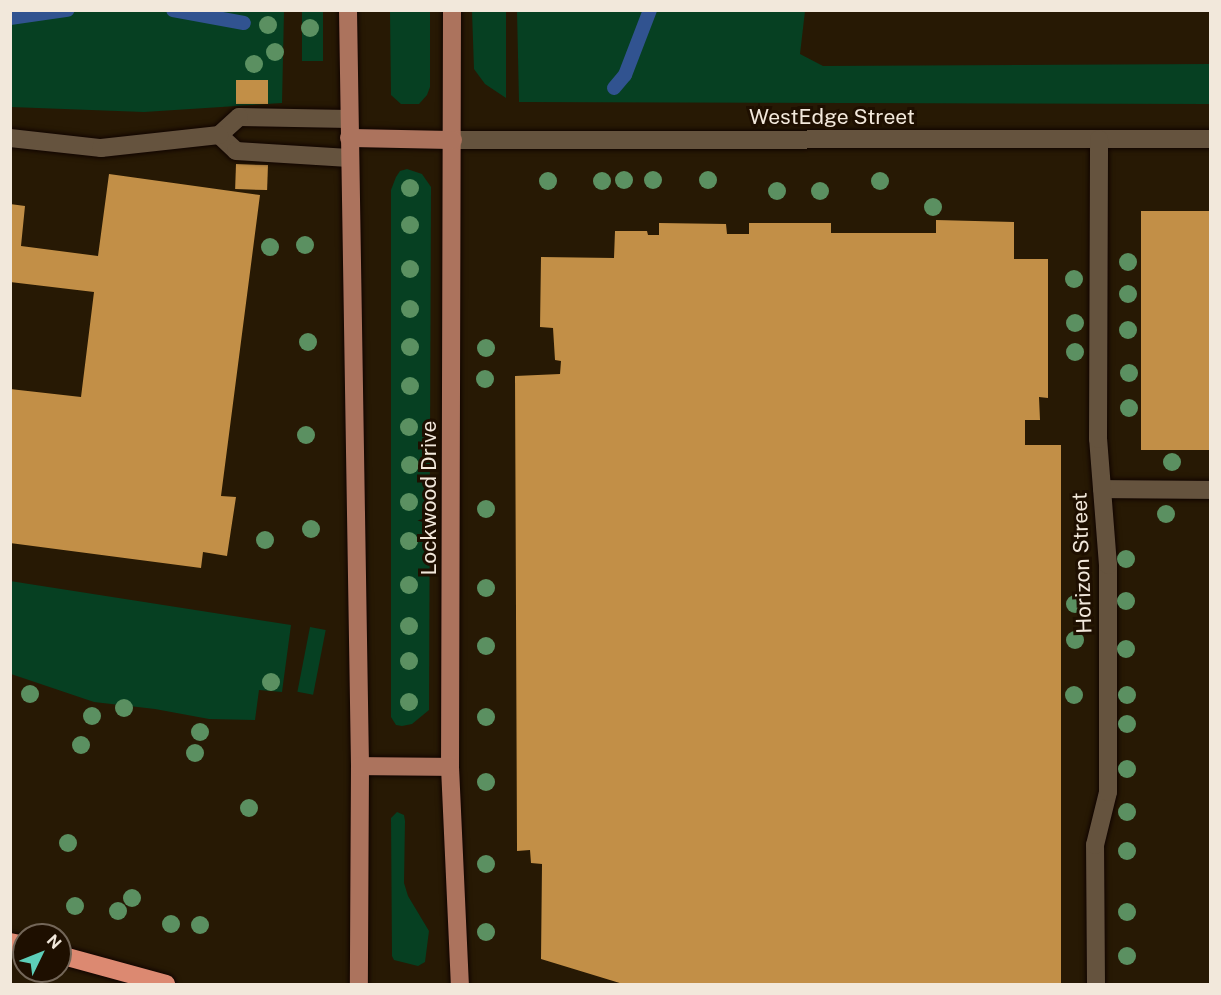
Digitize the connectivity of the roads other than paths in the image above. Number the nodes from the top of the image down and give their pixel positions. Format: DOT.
graph roads {
  1 [pos="348,10"];
  2 [pos="452,10"];
  3 [pos="348,119"];
  4 [pos="219,135"];
  5 [pos="10,138"];
  6 [pos="349,138"];
  7 [pos="1099,139"];
  8 [pos="1210,139"];
  9 [pos="453,140"];
  10 [pos="349,158"];
  11 [pos="1102,489"];
  12 [pos="1210,489"];
  13 [pos="360,766"];
  14 [pos="450,767"];
  15 [pos="72,958"];
  16 [pos="166,984"];
  17 [pos="359,984"];
  18 [pos="460,984"];
  19 [pos="1096,984"];
  1 -- 3 [label="main road"];
  2 -- 9 [label="main road, Lockwood Drive"];
  3 -- 4 [label="street"];
  3 -- 6 [label="main road"];
  4 -- 5 [label="street"];
  4 -- 10 [label="street"];
  6 -- 9 [label="main road"];
  6 -- 10 [label="main road"];
  7 -- 8 [label="street, WestEdge Street"];
  7 -- 9 [label="street, WestEdge Street"];
  7 -- 11 [label="street, Horizon Street"];
  9 -- 14 [label="main road, Lockwood Drive"];
  10 -- 13 [label="main road"];
  11 -- 12 [label="street"];
  11 -- 19 [label="street, Horizon Street"];
  13 -- 14 [label="main road"];
  13 -- 17 [label="main road"];
  14 -- 18 [label="main road, Lockwood Drive"];
  15 -- 16 [label="highway"];
}
